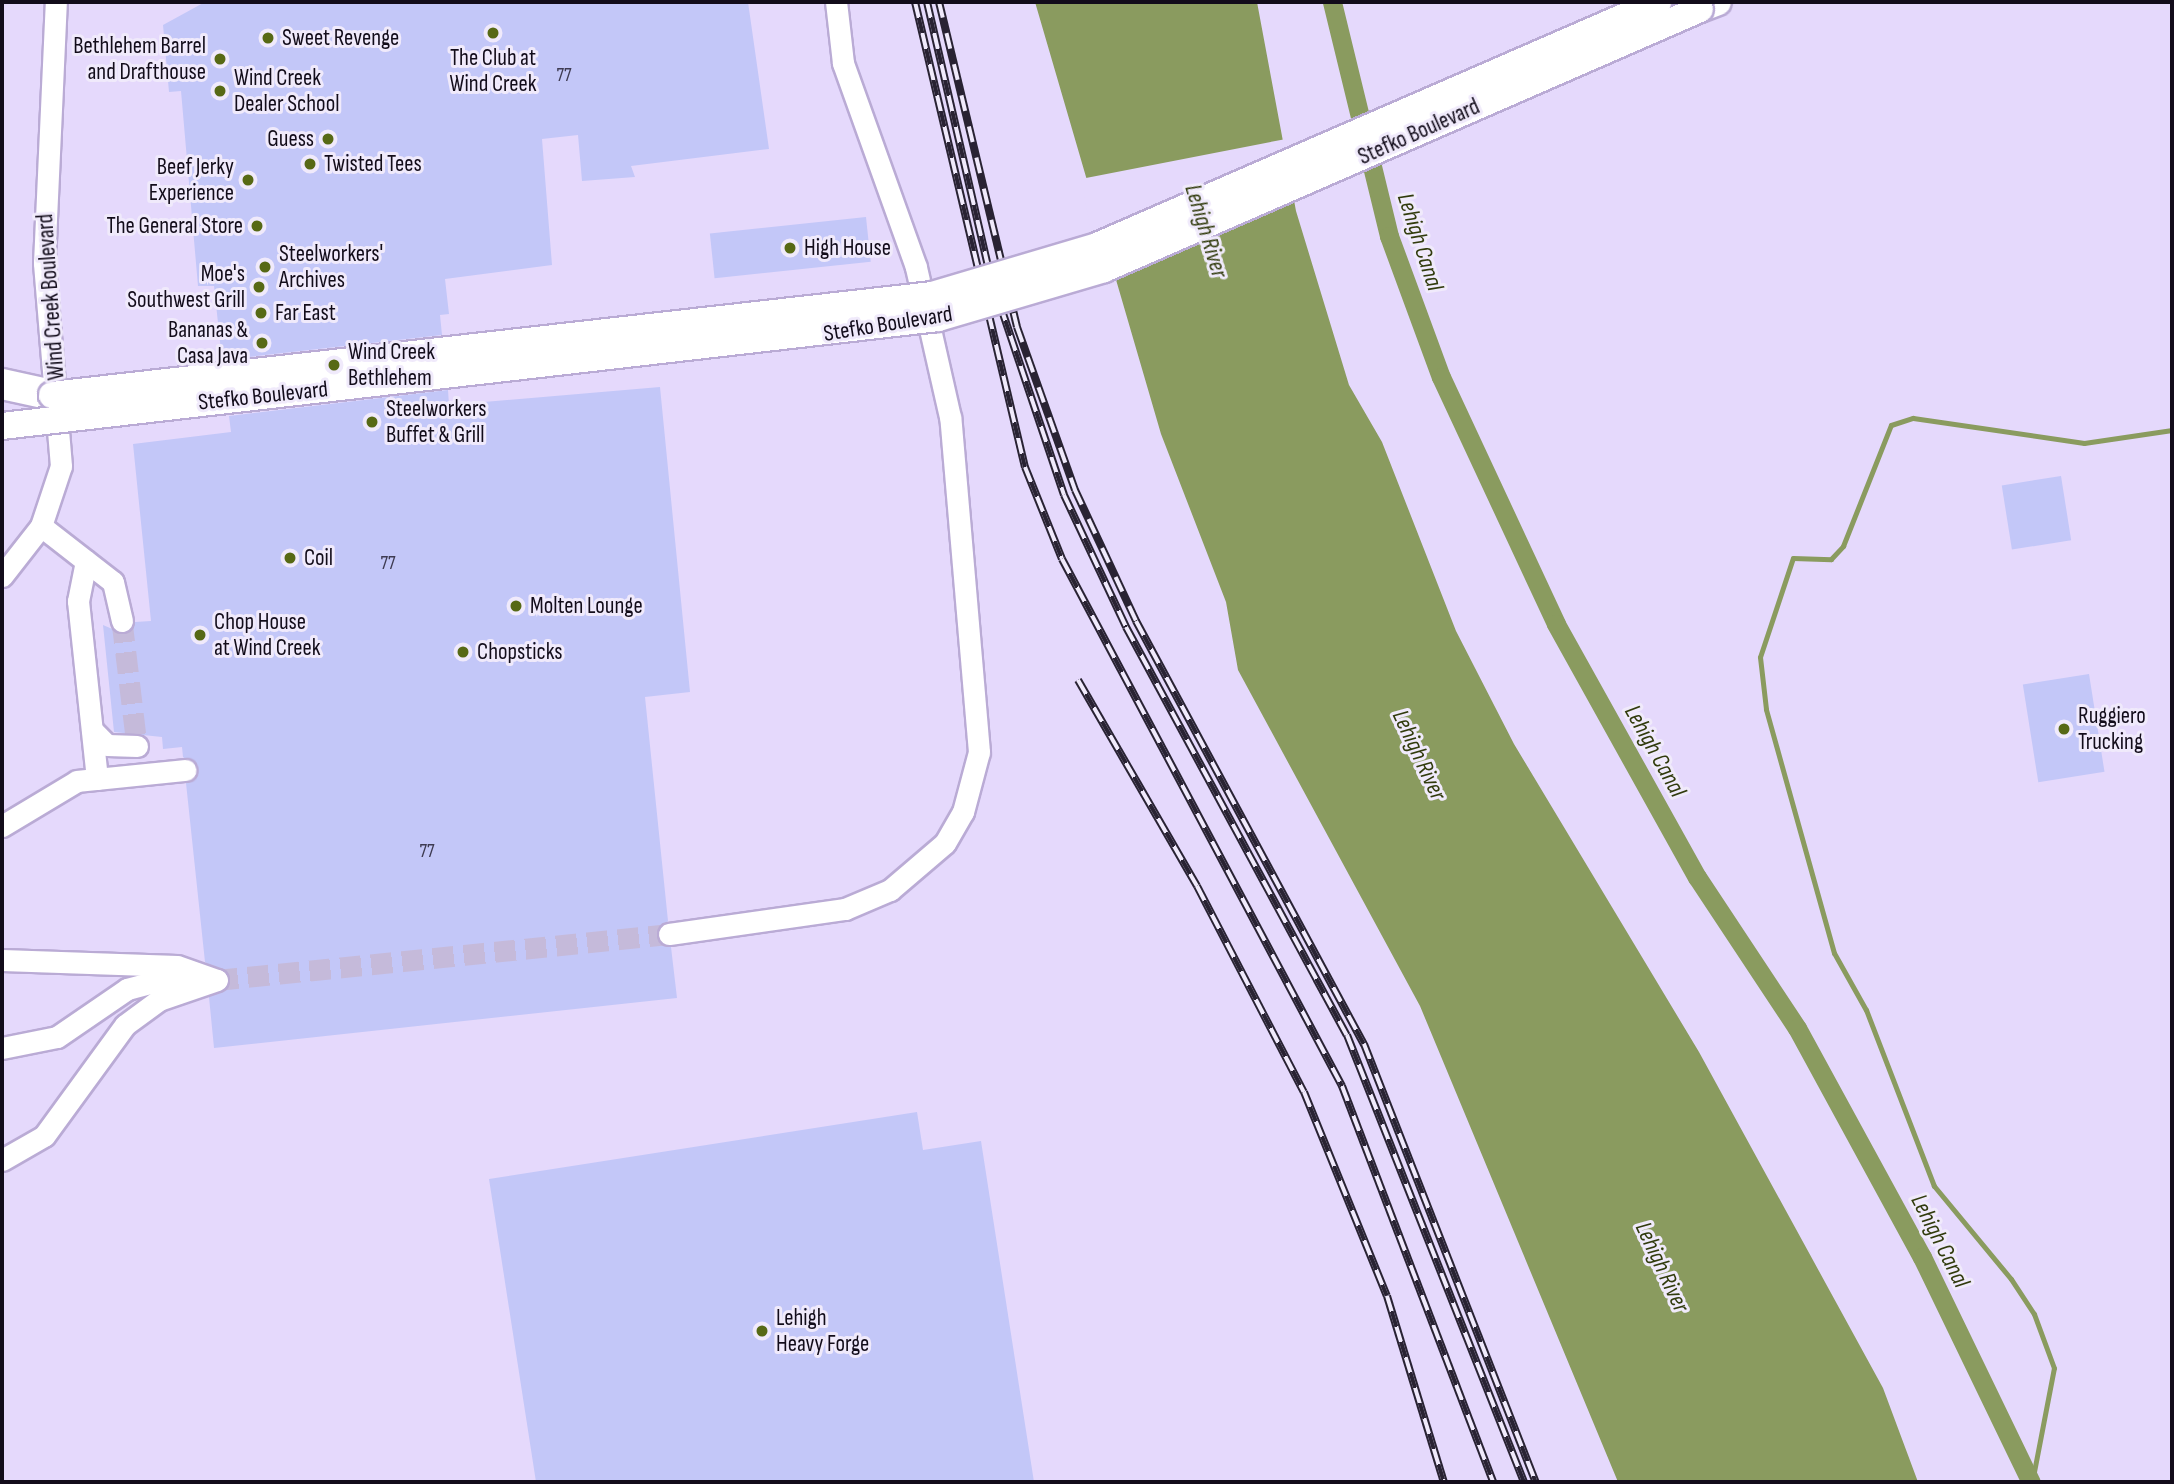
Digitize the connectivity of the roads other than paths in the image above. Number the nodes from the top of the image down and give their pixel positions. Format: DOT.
graph roads {
  1 [pos="56,2"];
  2 [pos="836,2"];
  3 [pos="1658,2"];
  4 [pos="1709,5"];
  5 [pos="2,384"];
  6 [pos="52,395"];
  7 [pos="2,400"];
  8 [pos="2,426"];
  9 [pos="41,526"];
  10 [pos="86,561"];
  11 [pos="2,576"];
  12 [pos="122,621"];
  13 [pos="92,730"];
  14 [pos="136,741"];
  15 [pos="140,774"];
  16 [pos="97,779"];
  17 [pos="2,826"];
  18 [pos="669,934"];
  19 [pos="2,960"];
  20 [pos="207,981"];
  21 [pos="2,1048"];
  22 [pos="2,1160"];
  1 -- 9 [label="street, Wind Creek Boulevard"];
  2 -- 18 [label="street"];
  3 -- 6 [label="main road, Stefko Boulevard, bridge"];
  4 -- 8 [label="main road, Stefko Boulevard, bridge"];
  5 -- 6 [label="highway"];
  6 -- 7 [label="main road, Stefko Boulevard"];
  9 -- 10 [label="street"];
  9 -- 11 [label="street, Wind Creek Boulevard"];
  10 -- 12 [label="street"];
  10 -- 13 [label="street"];
  13 -- 14 [label="street"];
  13 -- 16 [label="street"];
  14 -- 15 [label="street"];
  14 -- 15 [label="street"];
  15 -- 16 [label="street"];
  16 -- 17 [label="street"];
  19 -- 20 [label="street"];
  20 -- 21 [label="street"];
  20 -- 22 [label="street"];
}
